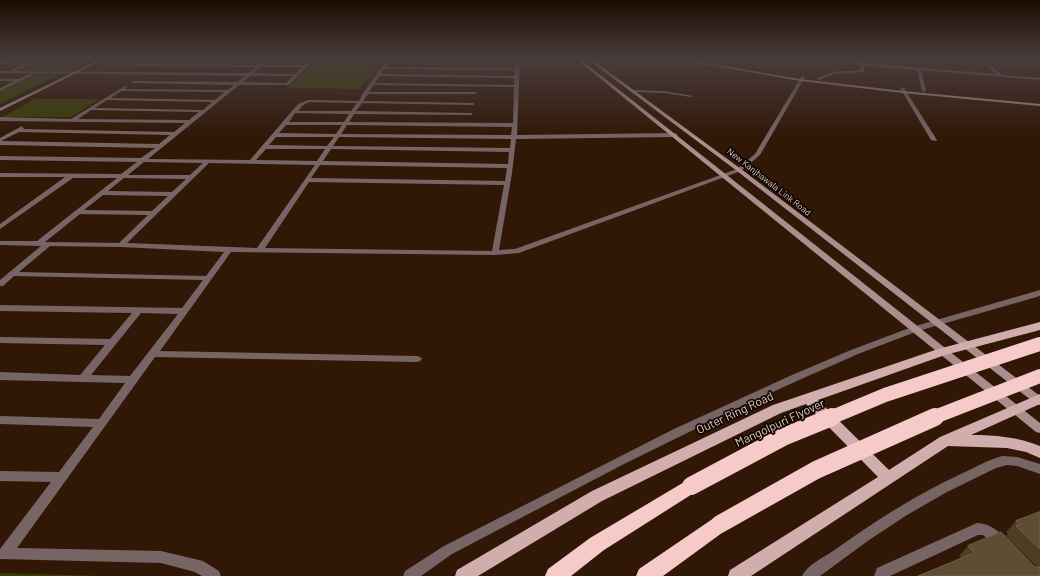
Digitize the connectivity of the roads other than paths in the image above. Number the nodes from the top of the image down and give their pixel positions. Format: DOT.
graph roads {
  1 [pos="9,85"];
  2 [pos="50,85"];
  3 [pos="129,85"];
  4 [pos="236,85"];
  5 [pos="372,85"];
  6 [pos="465,85"];
  7 [pos="477,85"];
  8 [pos="611,85"];
  9 [pos="624,85"];
  10 [pos="798,85"];
  11 [pos="855,85"];
  12 [pos="858,85"];
  13 [pos="923,85"];
  14 [pos="514,86"];
  15 [pos="879,88"];
  16 [pos="0,89"];
  17 [pos="121,90"];
  18 [pos="902,90"];
  19 [pos="228,91"];
  20 [pos="632,91"];
  21 [pos="924,91"];
  22 [pos="365,93"];
  23 [pos="476,93"];
  24 [pos="691,96"];
  25 [pos="105,99"];
  26 [pos="216,101"];
  27 [pos="1040,101"];
  28 [pos="360,103"];
  29 [pos="473,104"];
  30 [pos="1040,105"];
  31 [pos="89,109"];
  32 [pos="0,110"];
  33 [pos="204,111"];
  34 [pos="295,112"];
  35 [pos="353,113"];
  36 [pos="471,114"];
  37 [pos="0,119"];
  38 [pos="36,120"];
  39 [pos="71,120"];
  40 [pos="190,122"];
  41 [pos="285,123"];
  42 [pos="346,124"];
  43 [pos="469,124"];
  44 [pos="515,125"];
  45 [pos="18,130"];
  46 [pos="176,134"];
  47 [pos="275,135"];
  48 [pos="675,135"];
  49 [pos="338,136"];
  50 [pos="513,137"];
  51 [pos="0,140"];
  52 [pos="934,140"];
  53 [pos="0,143"];
  54 [pos="160,146"];
  55 [pos="265,147"];
  56 [pos="329,148"];
  57 [pos="511,150"];
  58 [pos="0,158"];
  59 [pos="142,161"];
  60 [pos="208,161"];
  61 [pos="252,162"];
  62 [pos="319,162"];
  63 [pos="510,166"];
  64 [pos="739,170"];
  65 [pos="0,175"];
  66 [pos="71,176"];
  67 [pos="726,176"];
  68 [pos="122,177"];
  69 [pos="191,177"];
  70 [pos="307,180"];
  71 [pos="507,183"];
  72 [pos="102,193"];
  73 [pos="174,194"];
  74 [pos="79,212"];
  75 [pos="155,213"];
  76 [pos="0,227"];
  77 [pos="0,243"];
  78 [pos="8,243"];
  79 [pos="38,244"];
  80 [pos="48,244"];
  81 [pos="121,245"];
  82 [pos="0,249"];
  83 [pos="229,250"];
  84 [pos="259,251"];
  85 [pos="495,253"];
  86 [pos="12,274"];
  87 [pos="208,278"];
  88 [pos="0,284"];
  89 [pos="1040,293"];
  90 [pos="1,310"];
  91 [pos="138,311"];
  92 [pos="184,312"];
  93 [pos="936,323"];
  94 [pos="1040,326"];
  95 [pos="916,329"];
  96 [pos="0,340"];
  97 [pos="112,342"];
  98 [pos="1040,344"];
  99 [pos="965,345"];
  100 [pos="942,352"];
  101 [pos="152,354"];
  102 [pos="417,360"];
  103 [pos="0,376"];
  104 [pos="1040,376"];
  105 [pos="82,379"];
  106 [pos="133,380"];
  107 [pos="808,398"];
  108 [pos="1039,400"];
  109 [pos="1015,409"];
  110 [pos="0,420"];
  111 [pos="102,423"];
  112 [pos="1040,429"];
  113 [pos="944,441"];
  114 [pos="1040,452"];
  115 [pos="1040,469"];
  116 [pos="0,476"];
  117 [pos="62,477"];
  118 [pos="888,478"];
  119 [pos="1008,549"];
  120 [pos="2,554"];
  121 [pos="214,576"];
  122 [pos="410,576"];
  123 [pos="463,576"];
  124 [pos="555,576"];
  125 [pos="646,576"];
  126 [pos="736,576"];
  127 [pos="809,576"];
  128 [pos="881,576"];
  1 -- 16 [label="street"];
  2 -- 32 [label="main road"];
  3 -- 17 [label="street"];
  4 -- 19 [label="street"];
  5 -- 22 [label="street"];
  6 -- 7 [label="street"];
  7 -- 14 [label="street"];
  7 -- 23 [label="street"];
  8 -- 48 [label="main road"];
  9 -- 20 [label="main road, New Kanjhawala Link Road"];
  10 -- 64 [label="street"];
  11 -- 15 [label="main road"];
  12 -- 15 [label="main road"];
  13 -- 21 [label="street"];
  14 -- 44 [label="street"];
  15 -- 18 [label="main road"];
  17 -- 19 [label="street"];
  17 -- 25 [label="street"];
  18 -- 21 [label="main road"];
  18 -- 30 [label="main road"];
  18 -- 52 [label="street"];
  19 -- 26 [label="street"];
  20 -- 24 [label="street"];
  20 -- 64 [label="main road, New Kanjhawala Link Road"];
  21 -- 27 [label="main road"];
  22 -- 23 [label="street"];
  22 -- 28 [label="street"];
  23 -- 29 [label="street"];
  25 -- 26 [label="street"];
  25 -- 31 [label="street"];
  26 -- 33 [label="street"];
  28 -- 29 [label="street"];
  28 -- 34 [label="street"];
  28 -- 35 [label="street"];
  29 -- 36 [label="street"];
  31 -- 33 [label="street"];
  31 -- 39 [label="street"];
  33 -- 40 [label="street"];
  34 -- 35 [label="street"];
  34 -- 41 [label="street"];
  35 -- 36 [label="street"];
  35 -- 42 [label="street"];
  36 -- 43 [label="street"];
  37 -- 38 [label="street"];
  38 -- 39 [label="street"];
  38 -- 45 [label="street"];
  39 -- 40 [label="street"];
  40 -- 46 [label="street"];
  41 -- 42 [label="street"];
  41 -- 47 [label="street"];
  42 -- 43 [label="street"];
  42 -- 49 [label="street"];
  43 -- 44 [label="street"];
  44 -- 50 [label="street"];
  45 -- 46 [label="street"];
  45 -- 51 [label="street"];
  46 -- 54 [label="street"];
  47 -- 49 [label="street"];
  47 -- 55 [label="street"];
  48 -- 50 [label="street"];
  48 -- 67 [label="main road"];
  49 -- 50 [label="street"];
  49 -- 56 [label="street"];
  50 -- 57 [label="street"];
  53 -- 54 [label="street"];
  54 -- 59 [label="street"];
  55 -- 56 [label="street"];
  55 -- 61 [label="street"];
  56 -- 57 [label="street"];
  56 -- 62 [label="street"];
  57 -- 63 [label="street"];
  58 -- 59 [label="street"];
  59 -- 60 [label="street"];
  59 -- 68 [label="street"];
  60 -- 61 [label="street"];
  60 -- 69 [label="street"];
  61 -- 62 [label="street"];
  62 -- 63 [label="street"];
  62 -- 70 [label="street"];
  63 -- 71 [label="street"];
  64 -- 67 [label="street"];
  64 -- 93 [label="main road, New Kanjhawala Link Road"];
  65 -- 66 [label="street"];
  66 -- 68 [label="street"];
  66 -- 76 [label="street"];
  67 -- 85 [label="street"];
  67 -- 95 [label="main road"];
  68 -- 69 [label="street"];
  68 -- 72 [label="street"];
  69 -- 73 [label="street"];
  70 -- 71 [label="street"];
  70 -- 84 [label="street"];
  71 -- 85 [label="street"];
  72 -- 73 [label="street"];
  72 -- 74 [label="street"];
  73 -- 75 [label="street"];
  74 -- 75 [label="street"];
  74 -- 79 [label="street"];
  75 -- 81 [label="street"];
  77 -- 78 [label="street"];
  78 -- 79 [label="street"];
  78 -- 82 [label="street"];
  79 -- 80 [label="street"];
  80 -- 81 [label="street"];
  80 -- 86 [label="street"];
  81 -- 83 [label="street"];
  83 -- 84 [label="street"];
  83 -- 87 [label="street"];
  84 -- 85 [label="street"];
  86 -- 87 [label="street"];
  86 -- 88 [label="street"];
  87 -- 92 [label="street"];
  89 -- 93 [label="street"];
  90 -- 91 [label="street"];
  91 -- 92 [label="street"];
  91 -- 97 [label="street"];
  92 -- 101 [label="street"];
  93 -- 95 [label="street"];
  93 -- 99 [label="main road, New Kanjhawala Link Road"];
  94 -- 99 [label="main road, Outer Ring Road"];
  95 -- 100 [label="main road"];
  95 -- 122 [label="street"];
  96 -- 97 [label="street"];
  97 -- 105 [label="street"];
  98 -- 124 [label="highway, Mangolpuri Flyover, bridge"];
  99 -- 100 [label="main road, Outer Ring Road"];
  99 -- 108 [label="main road, New Kanjhawala Link Road"];
  100 -- 107 [label="main road, Outer Ring Road"];
  100 -- 109 [label="main road"];
  101 -- 102 [label="street"];
  101 -- 106 [label="street"];
  103 -- 105 [label="street"];
  104 -- 125 [label="highway, bridge"];
  105 -- 106 [label="street"];
  106 -- 111 [label="street"];
  107 -- 118 [label="main road"];
  107 -- 123 [label="main road, Outer Ring Road"];
  108 -- 109 [label="main road"];
  109 -- 112 [label="main road"];
  109 -- 113 [label="main road"];
  110 -- 111 [label="street"];
  111 -- 117 [label="street"];
  113 -- 114 [label="main road"];
  113 -- 118 [label="main road"];
  115 -- 127 [label="street"];
  116 -- 117 [label="street"];
  117 -- 120 [label="street"];
  118 -- 126 [label="main road"];
  119 -- 128 [label="street"];
  120 -- 121 [label="street"];
}
